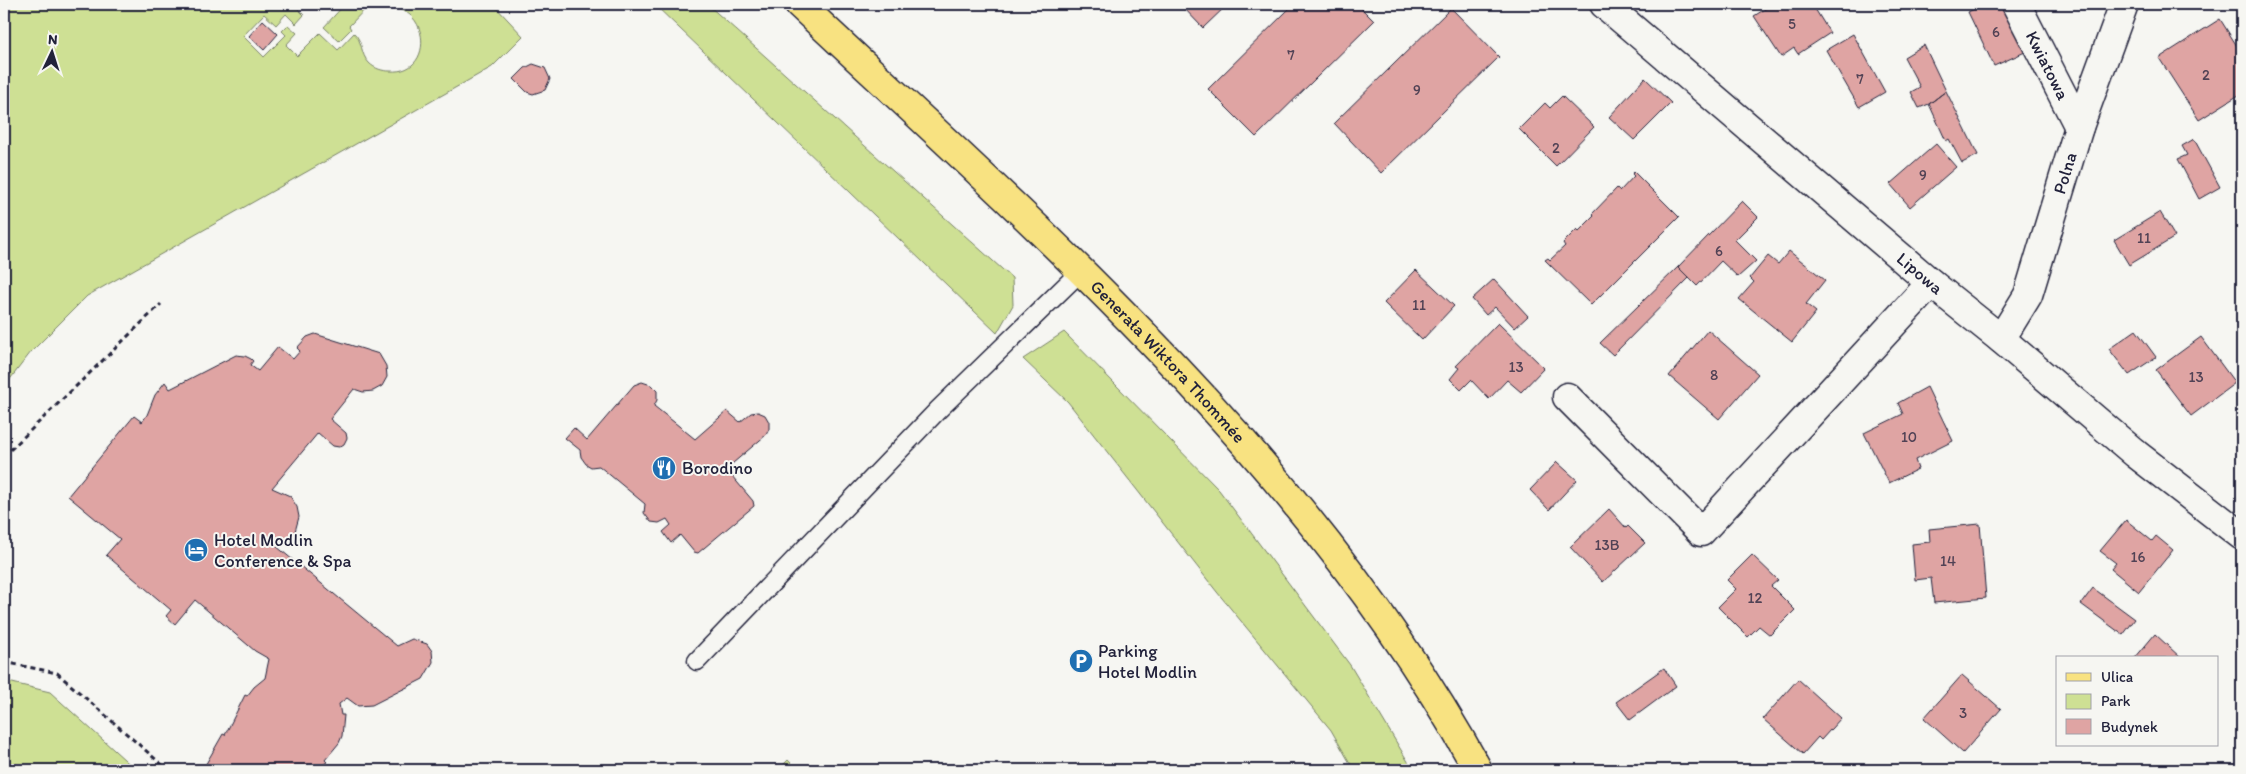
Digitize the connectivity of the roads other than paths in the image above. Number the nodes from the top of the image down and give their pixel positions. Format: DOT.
graph roads {
  1 [pos="799,4"];
  2 [pos="824,4"];
  3 [pos="1604,4"];
  4 [pos="2016,4"];
  5 [pos="2124,4"];
  6 [pos="866,66"];
  7 [pos="2079,127"];
  8 [pos="1081,271"];
  9 [pos="1931,283"];
  10 [pos="2001,339"];
  11 [pos="1567,397"];
  12 [pos="2242,536"];
  13 [pos="697,660"];
  14 [pos="1478,770"];
  1 -- 6 [label="main road, Generała Wiktora Thommée"];
  2 -- 6 [label="main road"];
  3 -- 9 [label="street, Lipowa"];
  4 -- 7 [label="street, Kwiatowa"];
  5 -- 7 [label="street, Polna"];
  6 -- 8 [label="main road, Generała Wiktora Thommée"];
  7 -- 10 [label="street, Polna"];
  8 -- 13 [label="lane"];
  8 -- 14 [label="main road, Generała Wiktora Thommée"];
  9 -- 10 [label="street, Lipowa"];
  9 -- 11 [label="street"];
  10 -- 12 [label="street, Lipowa"];
}
